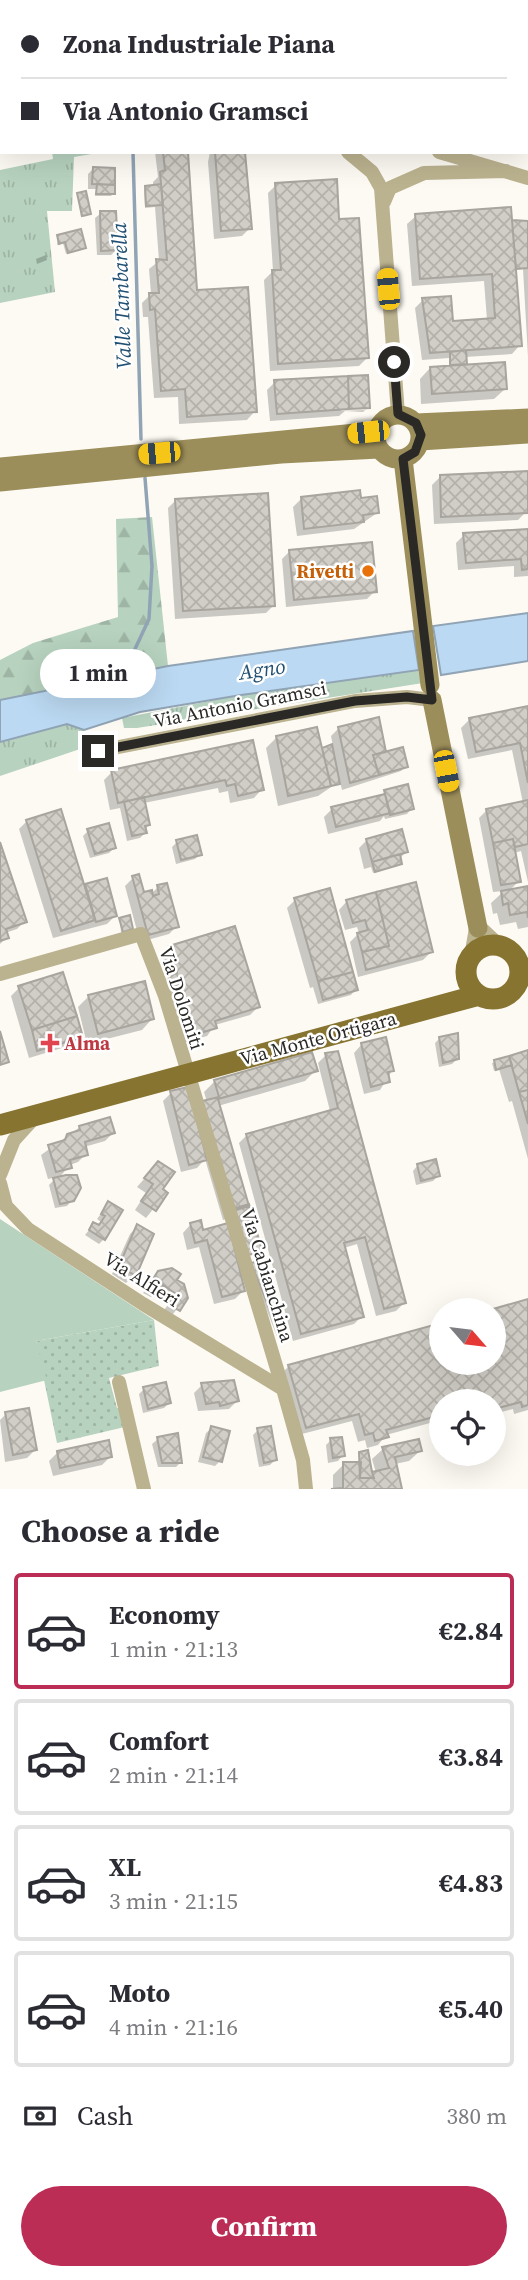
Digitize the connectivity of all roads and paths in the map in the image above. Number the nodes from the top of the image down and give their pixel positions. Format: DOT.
graph roads {
  1 [pos="350,154"];
  2 [pos="446,154"];
  3 [pos="506,171"];
  4 [pos="528,178"];
  5 [pos="381,209"];
  6 [pos="528,418"];
  7 [pos="412,426"];
  8 [pos="528,434"];
  9 [pos="378,440"];
  10 [pos="403,459"];
  11 [pos="0,467"];
  12 [pos="0,482"];
  13 [pos="431,692"];
  14 [pos="98,751"];
  15 [pos="478,928"];
  16 [pos="495,944"];
  17 [pos="474,951"];
  18 [pos="0,974"];
  19 [pos="522,974"];
  20 [pos="473,988"];
  21 [pos="187,1074"];
  22 [pos="41,1113"];
  23 [pos="0,1125"];
  24 [pos="0,1132"];
  25 [pos="10,1149"];
  26 [pos="0,1175"];
  27 [pos="0,1183"];
  28 [pos="119,1382"];
  29 [pos="283,1389"];
  30 [pos="144,1489"];
  31 [pos="306,1489"];
  1 -- 5 [label="street"];
  2 -- 3 [label="street"];
  3 -- 4 [label="street"];
  3 -- 5 [label="street"];
  5 -- 7 [label="street"];
  6 -- 7 [label="main road"];
  7 -- 8 [label="main road"];
  7 -- 9 [label="main road"];
  7 -- 10 [label="main road"];
  9 -- 10 [label="main road"];
  9 -- 11 [label="main road"];
  9 -- 12 [label="main road"];
  10 -- 13 [label="main road"];
  13 -- 14 [label="street, Via Antonio Gramsci"];
  13 -- 15 [label="main road"];
  15 -- 16 [label="street"];
  15 -- 17 [label="street"];
  16 -- 17 [label="main road"];
  16 -- 19 [label="main road"];
  17 -- 20 [label="main road"];
  18 -- 21 [label="street, Via Dolomiti"];
  19 -- 20 [label="main road"];
  20 -- 21 [label="main road, Via Monte Ortigara"];
  21 -- 22 [label="main road, Via Monte Ortigara"];
  21 -- 29 [label="street, Via Cabianchina"];
  22 -- 23 [label="main road, Via Monte Ortigara"];
  22 -- 25 [label="street"];
  24 -- 25 [label="street"];
  25 -- 26 [label="street"];
  27 -- 29 [label="street, Via Alfieri"];
  28 -- 30 [label="street"];
  29 -- 31 [label="street, Via Cabianchina"];
}
